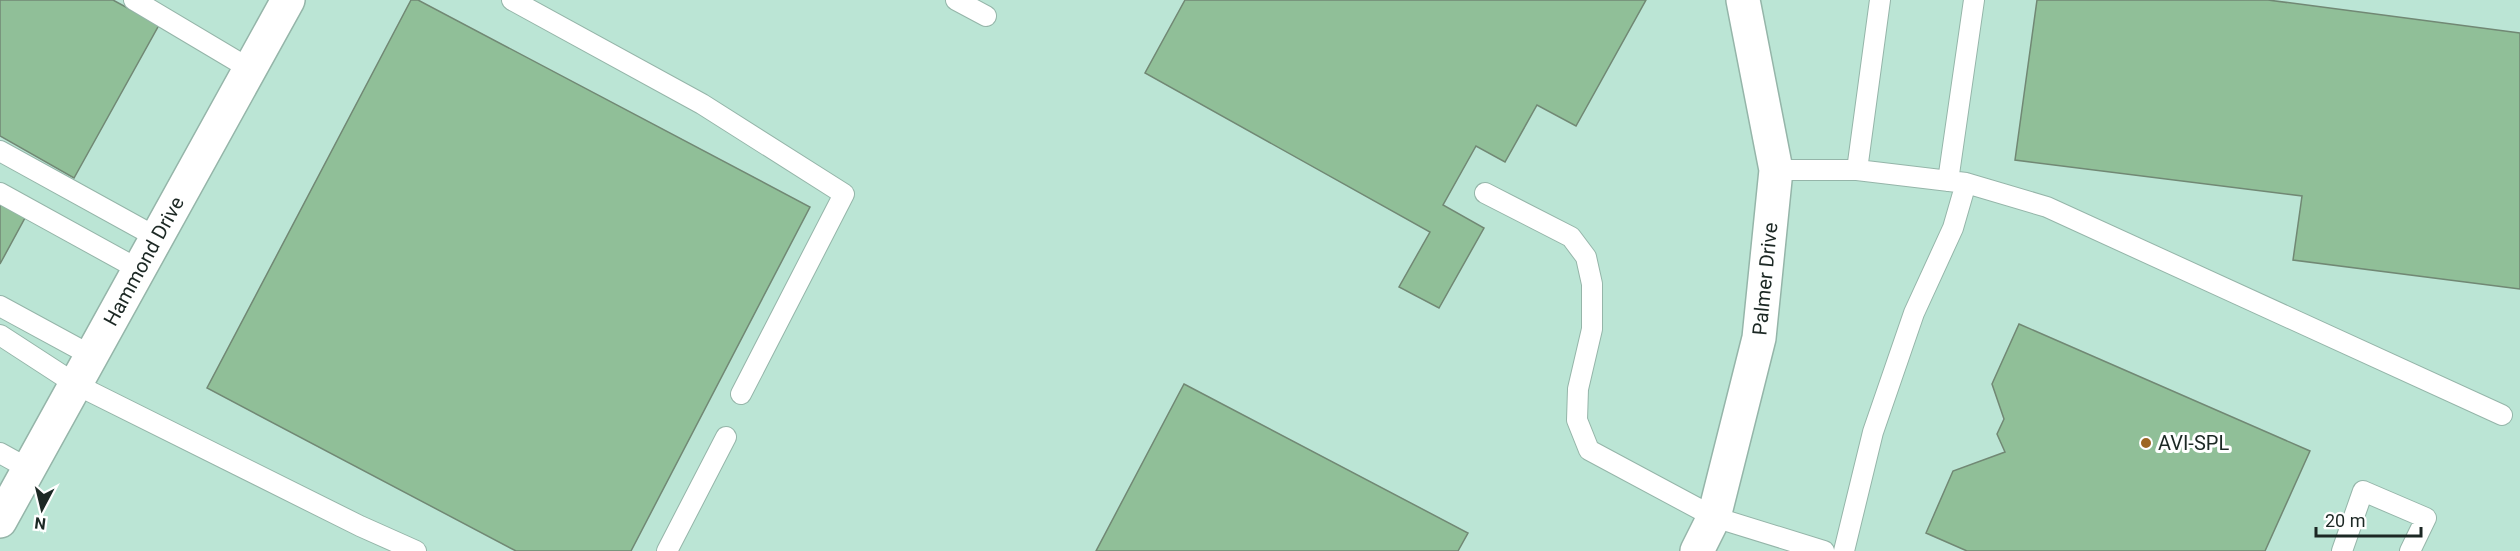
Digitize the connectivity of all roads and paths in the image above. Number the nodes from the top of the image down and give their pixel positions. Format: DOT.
graph roads {
  1 [pos="134,0"];
  2 [pos="288,0"];
  3 [pos="512,0"];
  4 [pos="956,0"];
  5 [pos="1743,0"];
  6 [pos="1880,0"];
  7 [pos="1974,0"];
  8 [pos="986,16"];
  9 [pos="250,69"];
  10 [pos="0,151"];
  11 [pos="1776,170"];
  12 [pos="1857,170"];
  13 [pos="1957,182"];
  14 [pos="0,193"];
  15 [pos="1485,194"];
  16 [pos="156,237"];
  17 [pos="138,269"];
  18 [pos="0,306"];
  19 [pos="0,335"];
  20 [pos="84,370"];
  21 [pos="741,394"];
  22 [pos="2502,415"];
  23 [pos="726,437"];
  24 [pos="0,453"];
  25 [pos="29,470"];
  26 [pos="1714,517"];
  27 [pos="0,521"];
  28 [pos="416,551"];
  29 [pos="667,551"];
  30 [pos="1696,551"];
  31 [pos="1824,551"];
  32 [pos="1844,551"];
  33 [pos="2342,551"];
  34 [pos="2410,551"];
  1 -- 9 [label="lane"];
  2 -- 9 [label="street, Hammond Drive"];
  3 -- 21 [label="lane"];
  4 -- 8 [label="lane"];
  5 -- 11 [label="street, Palmer Drive"];
  6 -- 12 [label="lane"];
  7 -- 13 [label="lane"];
  9 -- 16 [label="street, Hammond Drive"];
  10 -- 16 [label="lane"];
  11 -- 12 [label="lane"];
  11 -- 26 [label="street, Palmer Drive"];
  12 -- 13 [label="lane"];
  13 -- 22 [label="lane"];
  13 -- 32 [label="lane"];
  14 -- 17 [label="lane"];
  15 -- 26 [label="lane"];
  16 -- 17 [label="street, Hammond Drive"];
  17 -- 20 [label="street, Hammond Drive"];
  18 -- 20 [label="lane"];
  19 -- 20 [label="lane"];
  20 -- 25 [label="street, Hammond Drive"];
  20 -- 28 [label="lane"];
  23 -- 29 [label="lane"];
  24 -- 25 [label="lane"];
  25 -- 27 [label="street, Hammond Drive"];
  26 -- 30 [label="street, Palmer Drive"];
  26 -- 31 [label="lane"];
  33 -- 34 [label="lane"];
}
